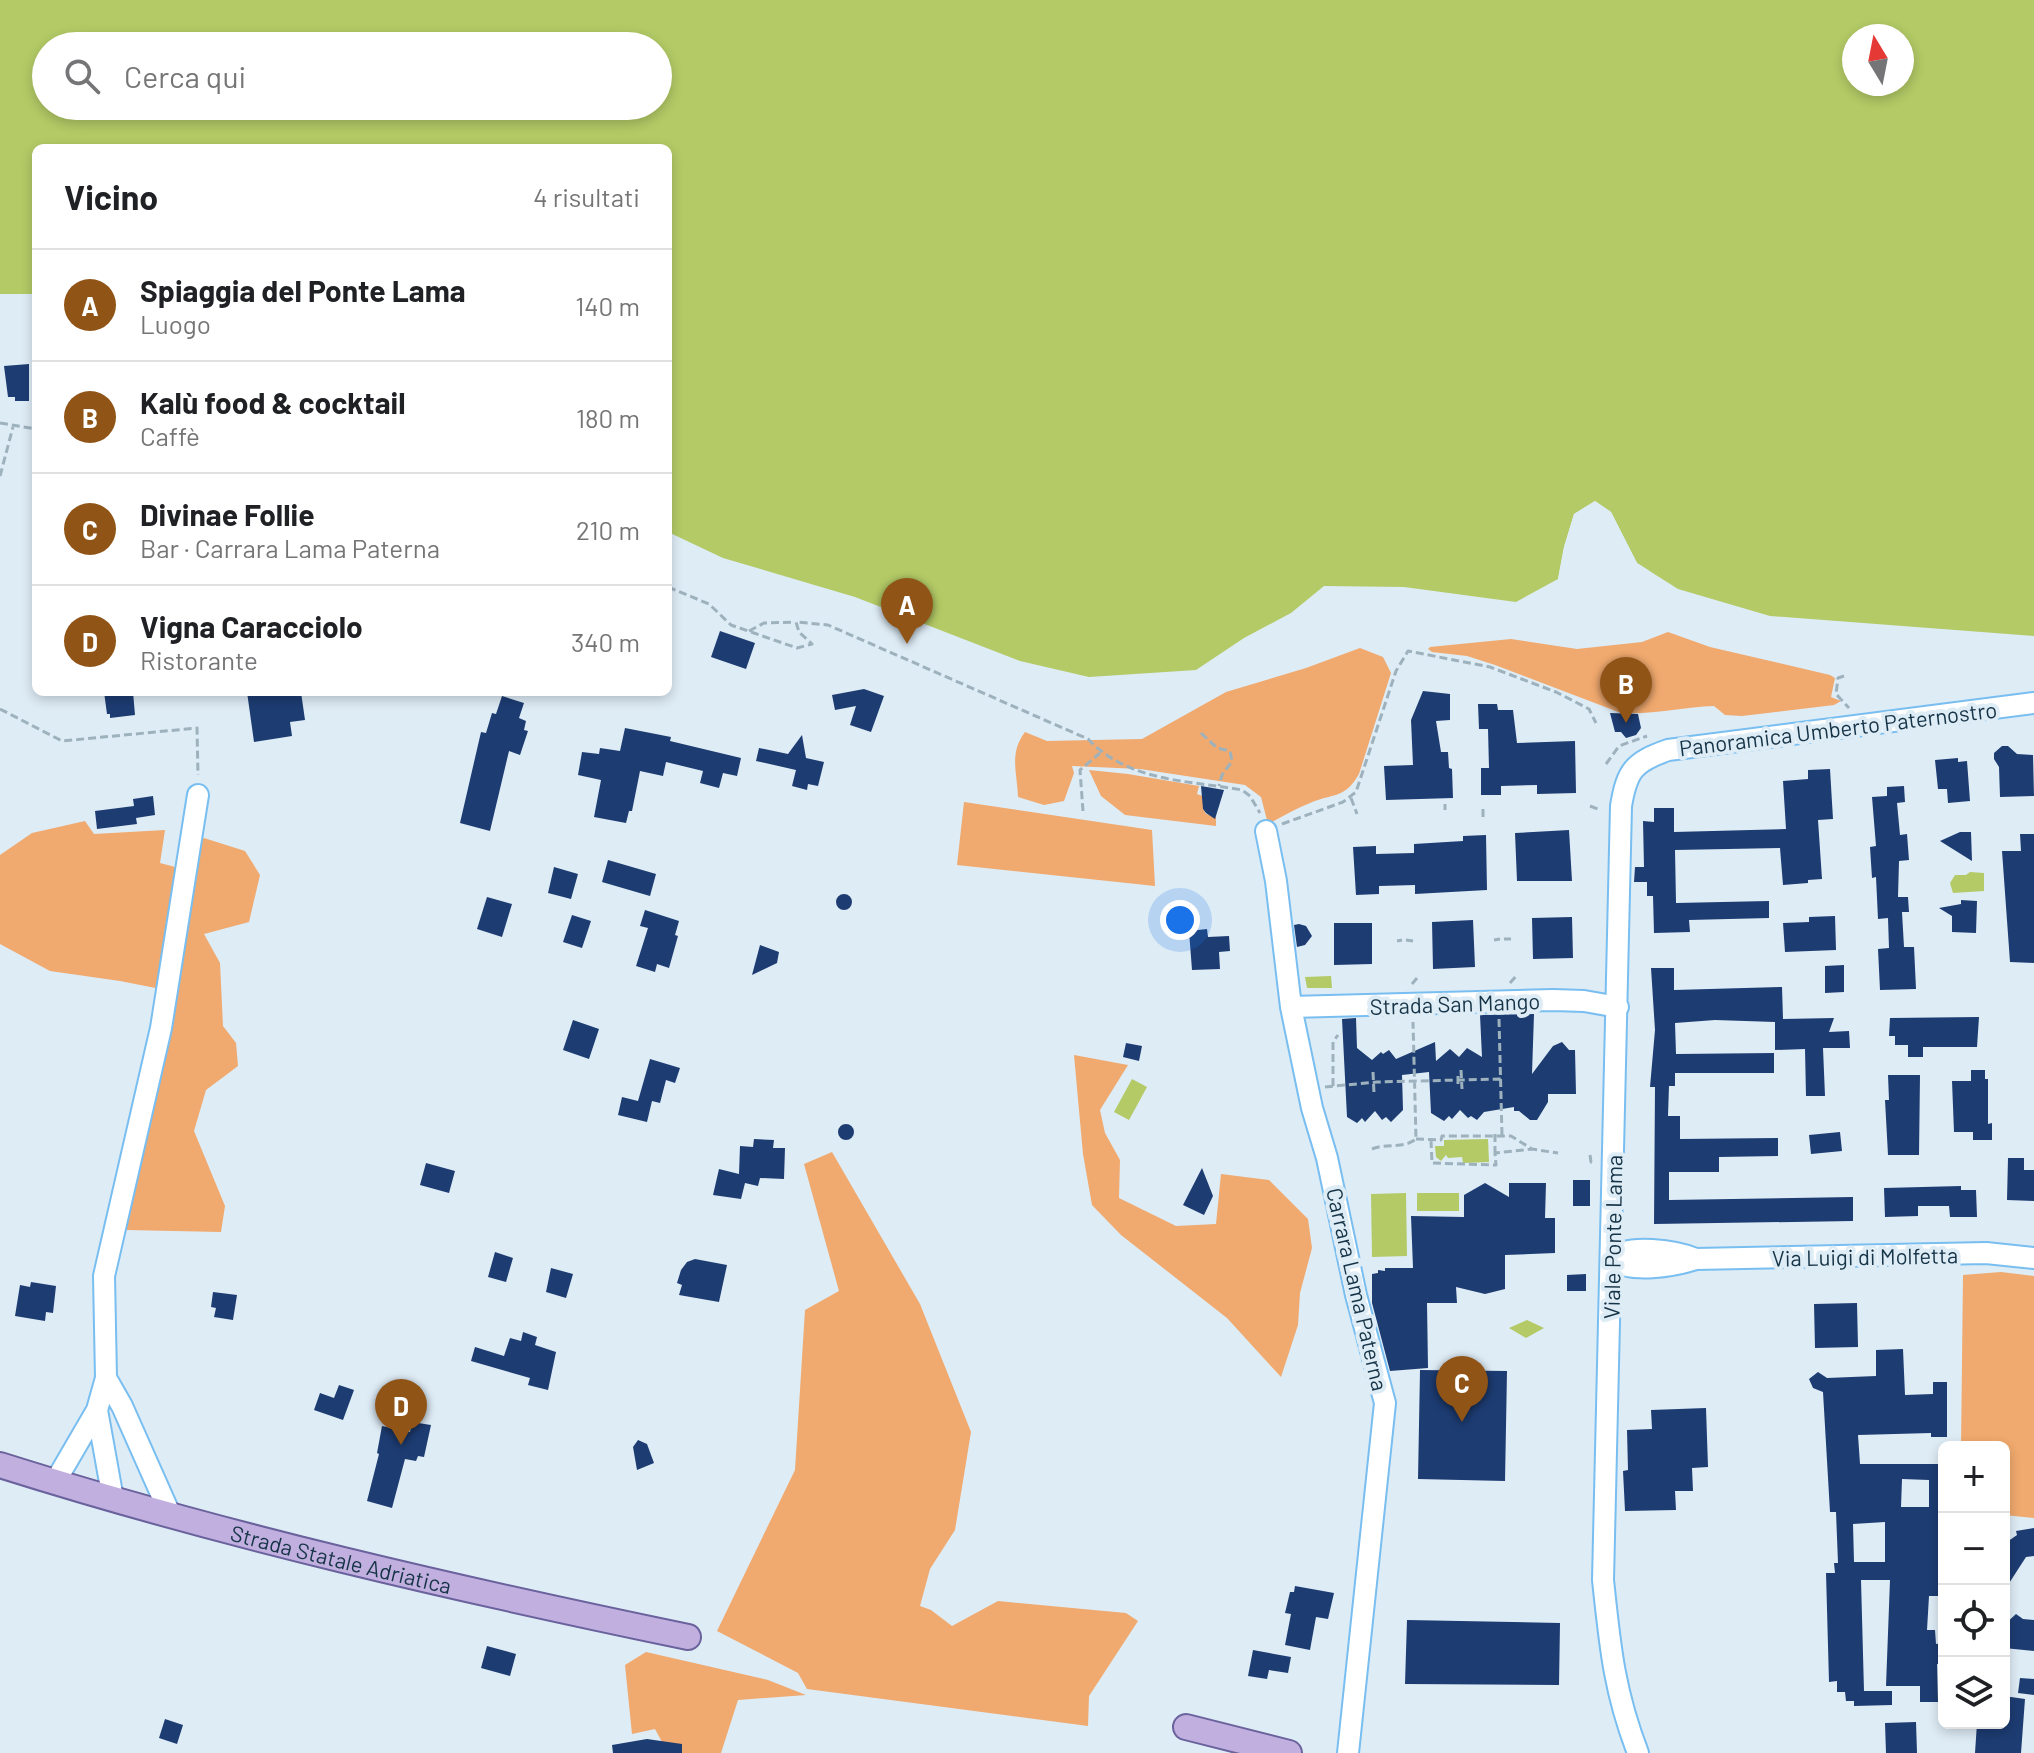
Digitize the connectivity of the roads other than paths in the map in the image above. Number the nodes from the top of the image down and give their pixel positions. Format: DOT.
graph roads {
  1 [pos="2034,703"];
  2 [pos="1643,759"];
  3 [pos="198,795"];
  4 [pos="1266,831"];
  5 [pos="1291,1007"];
  6 [pos="1618,1007"];
  7 [pos="2034,1258"];
  8 [pos="1611,1259"];
  9 [pos="106,1378"];
  10 [pos="97,1410"];
  11 [pos="0,1465"];
  12 [pos="55,1482"];
  13 [pos="113,1499"];
  14 [pos="170,1514"];
  15 [pos="688,1637"];
  16 [pos="1186,1727"];
  17 [pos="1289,1753"];
  18 [pos="1348,1753"];
  19 [pos="1638,1753"];
  1 -- 2 [label="street, Panoramica Umberto Paternostro"];
  2 -- 6 [label="street, Viale Ponte Lama"];
  3 -- 9 [label="street"];
  4 -- 5 [label="street, Carrara Lama Paterna"];
  5 -- 6 [label="street, Strada San Mango"];
  5 -- 18 [label="street, Carrara Lama Paterna"];
  6 -- 8 [label="street, Viale Ponte Lama"];
  7 -- 8 [label="street, Via Luigi di Molfetta"];
  8 -- 19 [label="street, Viale Ponte Lama"];
  9 -- 10 [label="street"];
  9 -- 14 [label="street"];
  10 -- 12 [label="street"];
  10 -- 13 [label="street"];
  11 -- 12 [label="main road, Strada Statale Adriatica"];
  12 -- 13 [label="main road, Strada Statale Adriatica"];
  13 -- 14 [label="main road, Strada Statale Adriatica"];
  14 -- 15 [label="main road, Strada Statale Adriatica"];
  16 -- 17 [label="main road"];
}
